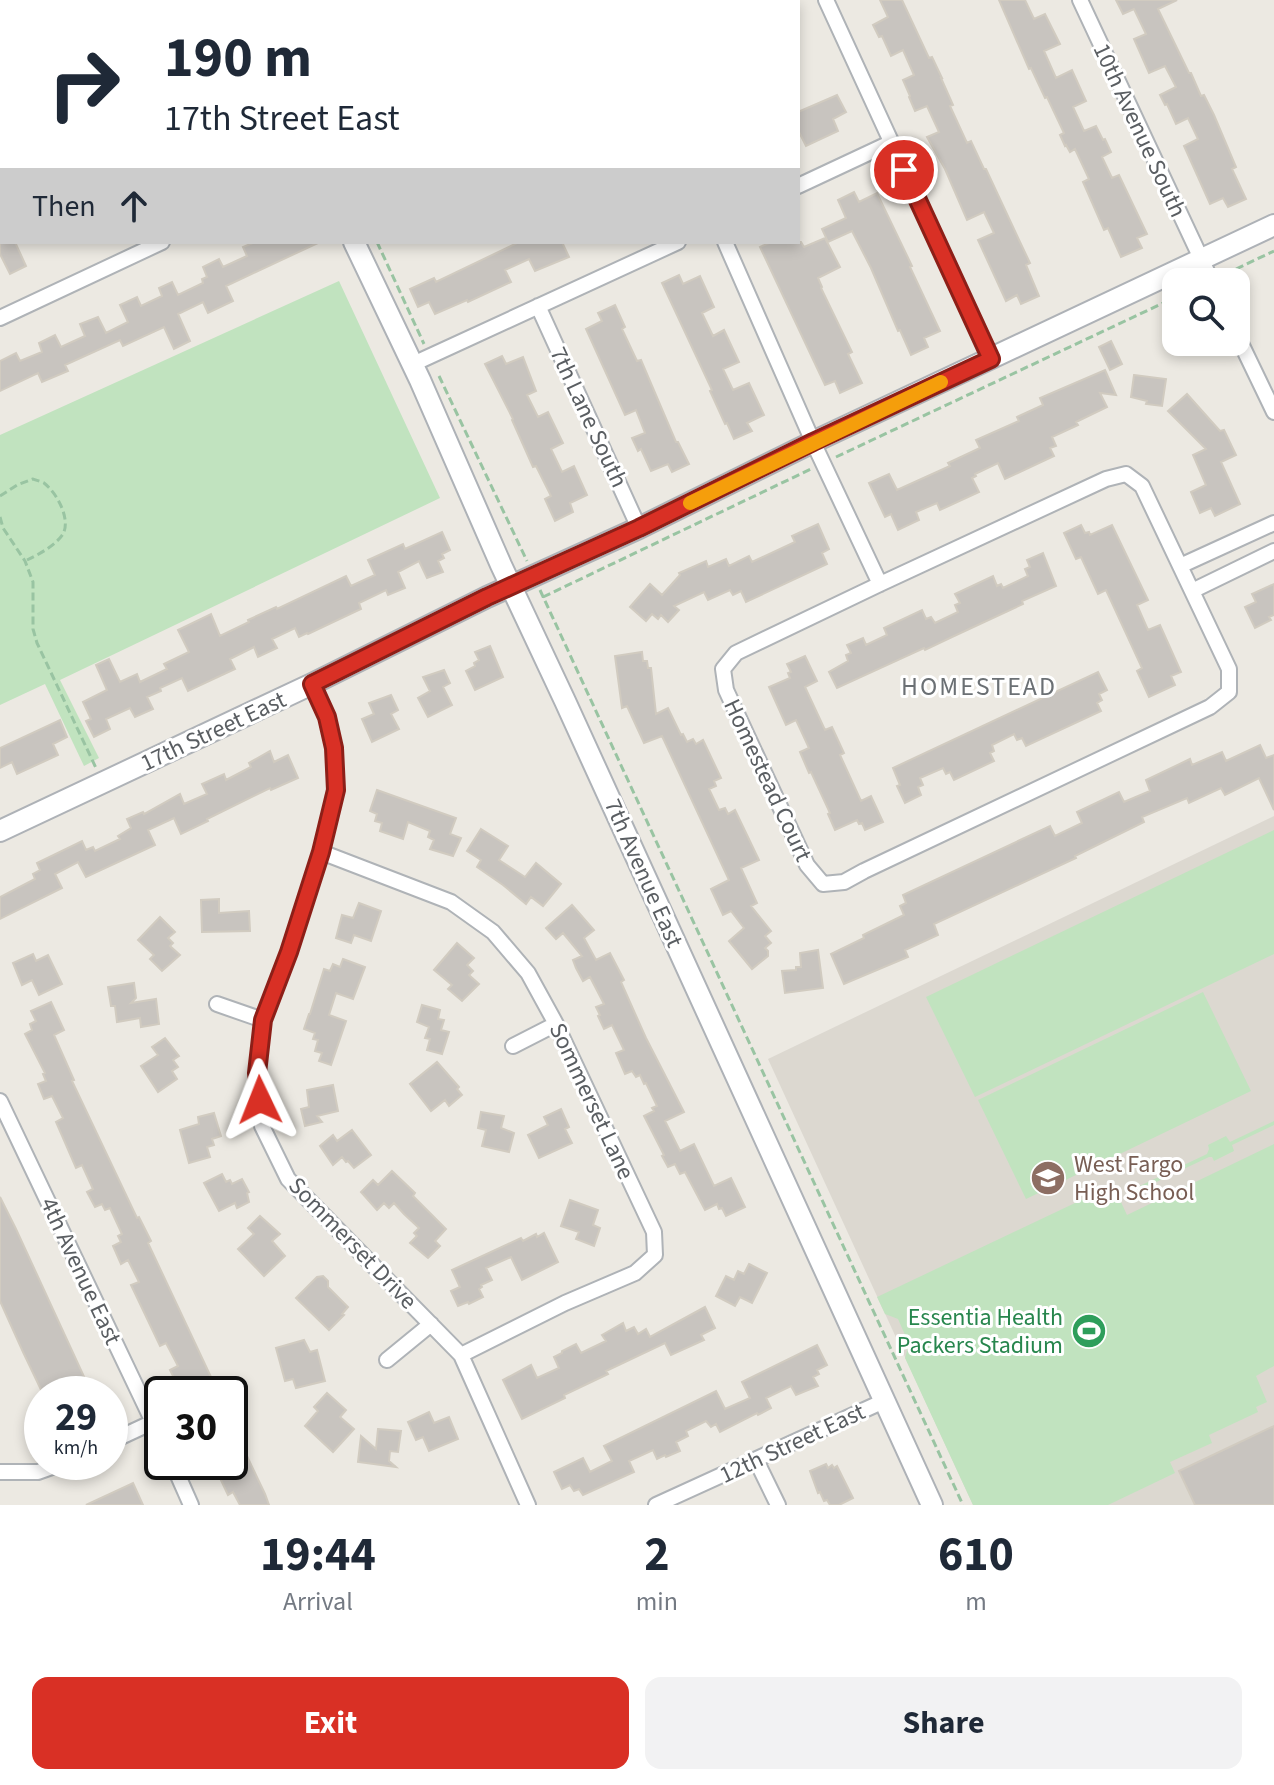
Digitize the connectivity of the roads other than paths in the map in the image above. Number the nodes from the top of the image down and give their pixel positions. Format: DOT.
graph roads {
  1 [pos="826,0"];
  2 [pos="1080,0"];
  3 [pos="892,142"];
  4 [pos="800,185"];
  5 [pos="1274,225"];
  6 [pos="158,244"];
  7 [pos="355,244"];
  8 [pos="674,244"];
  9 [pos="726,244"];
  10 [pos="1201,260"];
  11 [pos="1205,268"];
  12 [pos="538,306"];
  13 [pos="0,318"];
  14 [pos="1247,356"];
  15 [pos="991,359"];
  16 [pos="421,360"];
  17 [pos="1274,412"];
  18 [pos="813,442"];
  19 [pos="1274,523"];
  20 [pos="639,528"];
  21 [pos="1274,551"];
  22 [pos="1180,566"];
  23 [pos="880,584"];
  24 [pos="511,586"];
  25 [pos="1192,591"];
  26 [pos="312,684"];
  27 [pos="0,831"];
  28 [pos="321,852"];
  29 [pos="217,1004"];
  30 [pos="263,1020"];
  31 [pos="556,1024"];
  32 [pos="513,1046"];
  33 [pos="0,1101"];
  34 [pos="431,1324"];
  35 [pos="461,1355"];
  36 [pos="387,1360"];
  37 [pos="884,1401"];
  38 [pos="144,1403"];
  39 [pos="756,1460"];
  40 [pos="0,1472"];
  41 [pos="24,1472"];
  42 [pos="180,1480"];
  43 [pos="191,1505"];
  44 [pos="528,1505"];
  45 [pos="656,1505"];
  46 [pos="778,1505"];
  47 [pos="932,1505"];
  1 -- 3 [label="street"];
  2 -- 10 [label="street, 10th Avenue South"];
  3 -- 4 [label="street"];
  3 -- 15 [label="street"];
  5 -- 10 [label="street"];
  6 -- 13 [label="street"];
  7 -- 16 [label="street, 7th Avenue East"];
  8 -- 12 [label="street"];
  9 -- 18 [label="street"];
  10 -- 11 [label="street, 10th Avenue South"];
  10 -- 15 [label="street, 17th Street East"];
  12 -- 16 [label="street"];
  12 -- 20 [label="street, 7th Lane South"];
  14 -- 17 [label="street"];
  15 -- 18 [label="street, 17th Street East"];
  16 -- 24 [label="street, 7th Avenue East"];
  18 -- 20 [label="street, 17th Street East"];
  18 -- 23 [label="street"];
  19 -- 22 [label="street"];
  20 -- 24 [label="street, 17th Street East"];
  21 -- 25 [label="street"];
  22 -- 23 [label="street, Homestead Court"];
  22 -- 25 [label="street, Homestead Court"];
  23 -- 25 [label="street, Homestead Court"];
  24 -- 26 [label="street, 17th Street East"];
  24 -- 37 [label="street, 7th Avenue East"];
  26 -- 27 [label="street, 17th Street East"];
  26 -- 28 [label="street, Sommerset Drive"];
  28 -- 30 [label="street, Sommerset Drive"];
  28 -- 31 [label="street, Sommerset Lane"];
  29 -- 30 [label="street"];
  30 -- 34 [label="street, Sommerset Drive"];
  31 -- 32 [label="street"];
  31 -- 35 [label="street, Sommerset Lane"];
  33 -- 38 [label="street, 4th Avenue East"];
  34 -- 35 [label="street, Sommerset Drive"];
  34 -- 36 [label="street"];
  35 -- 44 [label="street, Sommerset Drive"];
  37 -- 39 [label="street, 12th Street East"];
  37 -- 47 [label="street, 7th Avenue East"];
  39 -- 45 [label="street, 12th Street East"];
  39 -- 46 [label="street"];
  40 -- 41 [label="street"];
  42 -- 43 [label="street"];
}
